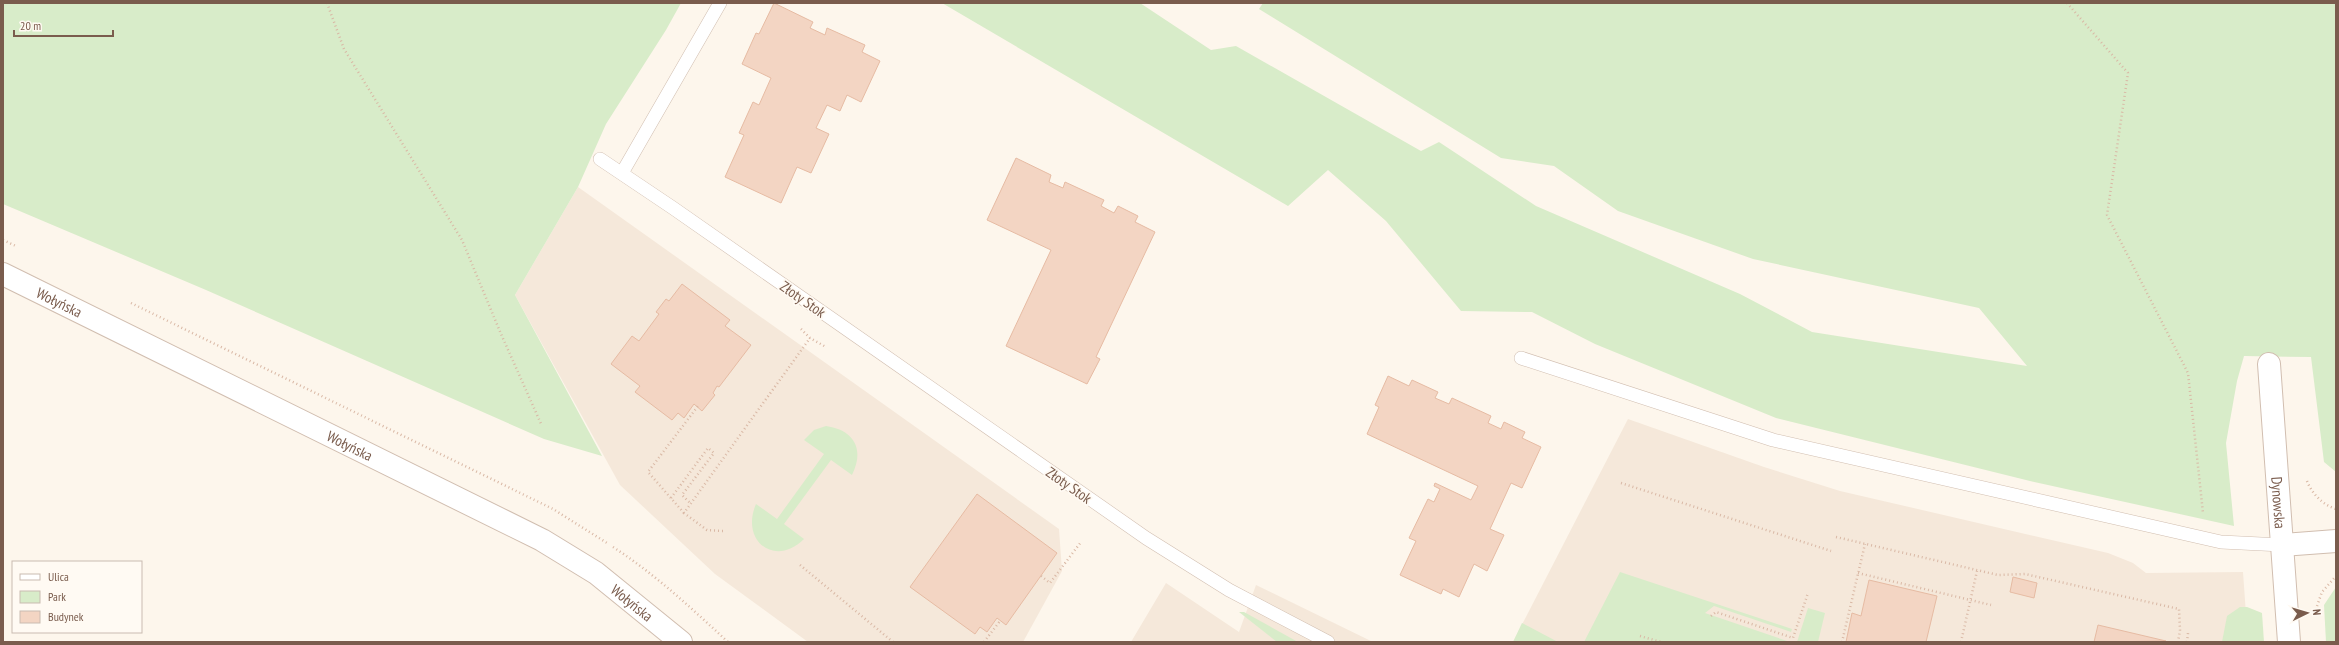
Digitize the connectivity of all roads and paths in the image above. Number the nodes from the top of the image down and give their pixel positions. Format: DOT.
graph roads {
  1 [pos="327,3"];
  2 [pos="720,3"];
  3 [pos="2067,3"];
  4 [pos="600,159"];
  5 [pos="622,173"];
  6 [pos="3,274"];
  7 [pos="810,338"];
  8 [pos="1521,358"];
  9 [pos="2269,364"];
  10 [pos="698,406"];
  11 [pos="542,426"];
  12 [pos="2306,476"];
  13 [pos="1621,483"];
  14 [pos="670,498"];
  15 [pos="691,504"];
  16 [pos="2336,509"];
  17 [pos="684,513"];
  18 [pos="723,531"];
  19 [pos="1836,537"];
  20 [pos="2206,539"];
  21 [pos="2336,541"];
  22 [pos="1081,542"];
  23 [pos="1865,544"];
  24 [pos="2282,545"];
  25 [pos="1831,551"];
  26 [pos="800,565"];
  27 [pos="1977,570"];
  28 [pos="1858,573"];
  29 [pos="1041,576"];
  30 [pos="2336,576"];
  31 [pos="1808,593"];
  32 [pos="1970,600"];
  33 [pos="1991,605"];
  34 [pos="2316,609"];
  35 [pos="1711,616"];
  36 [pos="1000,621"];
  37 [pos="2188,632"];
  38 [pos="1640,636"];
  39 [pos="1843,638"];
  40 [pos="1847,638"];
  41 [pos="681,642"];
  42 [pos="893,642"];
  43 [pos="984,642"];
  44 [pos="1328,642"];
  45 [pos="1661,642"];
  46 [pos="1842,642"];
  47 [pos="1961,642"];
  48 [pos="2178,642"];
  49 [pos="2187,642"];
  50 [pos="2289,642"];
  1 -- 11 [label="path"];
  2 -- 5 [label="lane"];
  3 -- 20 [label="path"];
  4 -- 5 [label="lane, Złoty Stok"];
  5 -- 44 [label="lane, Złoty Stok"];
  6 -- 41 [label="street, Wołyńska"];
  7 -- 15 [label="path"];
  8 -- 20 [label="lane"];
  9 -- 24 [label="street, Dynowska"];
  10 -- 14 [label="path"];
  12 -- 16 [label="path"];
  13 -- 25 [label="path"];
  14 -- 15 [label="path"];
  14 -- 17 [label="path"];
  15 -- 17 [label="path"];
  17 -- 18 [label="path"];
  19 -- 23 [label="path"];
  20 -- 24 [label="lane"];
  21 -- 24 [label="street"];
  22 -- 29 [label="path"];
  23 -- 27 [label="path"];
  23 -- 28 [label="path"];
  24 -- 50 [label="street, Dynowska"];
  26 -- 42 [label="path"];
  27 -- 32 [label="path"];
  27 -- 48 [label="path"];
  28 -- 32 [label="path"];
  28 -- 39 [label="path"];
  30 -- 34 [label="path"];
  31 -- 35 [label="path"];
  32 -- 33 [label="path"];
  32 -- 47 [label="path"];
  36 -- 43 [label="path"];
  37 -- 49 [label="path"];
  38 -- 45 [label="path"];
  39 -- 40 [label="path"];
  39 -- 46 [label="path"];
}
